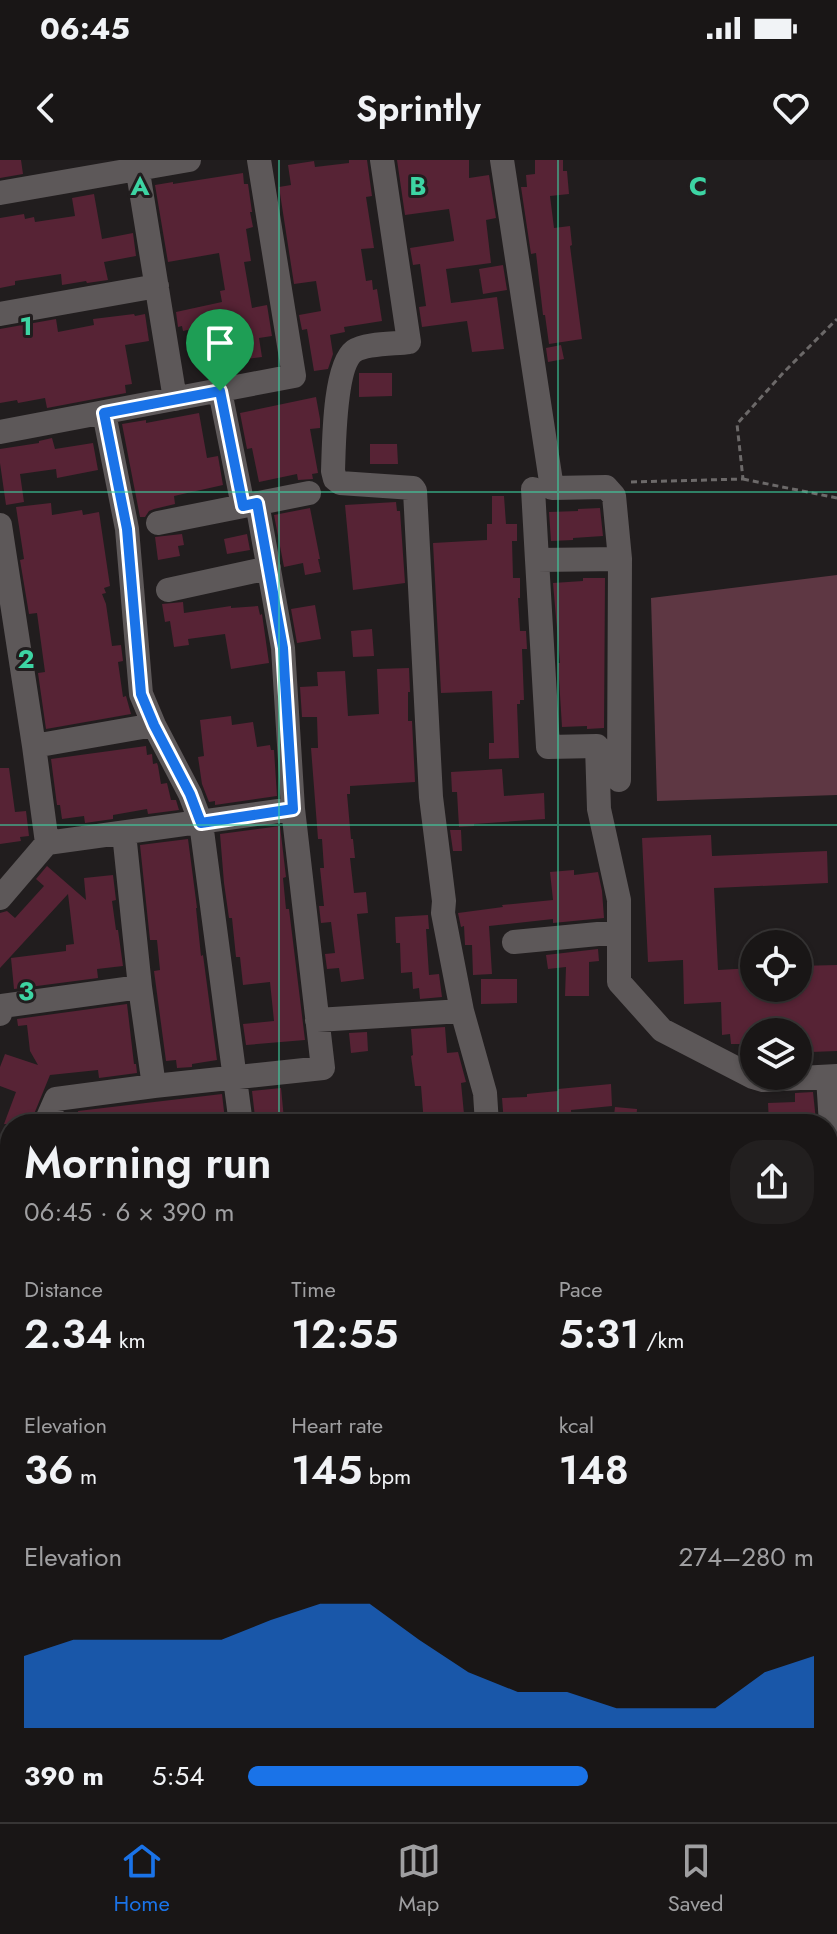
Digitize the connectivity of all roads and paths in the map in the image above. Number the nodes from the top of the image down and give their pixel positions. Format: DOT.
graph roads {
  1 [pos="189,160"];
  2 [pos="259,160"];
  3 [pos="382,160"];
  4 [pos="502,160"];
  5 [pos="136,164"];
  6 [pos="0,193"];
  7 [pos="157,286"];
  8 [pos="0,314"];
  9 [pos="837,319"];
  10 [pos="220,391"];
  11 [pos="175,399"];
  12 [pos="104,413"];
  13 [pos="0,432"];
  14 [pos="743,479"];
  15 [pos="533,489"];
  16 [pos="610,491"];
  17 [pos="309,493"];
  18 [pos="837,498"];
  19 [pos="250,505"];
  20 [pos="158,523"];
  21 [pos="0,525"];
  22 [pos="620,559"];
  23 [pos="537,560"];
  24 [pos="2,561"];
  25 [pos="269,568"];
  26 [pos="168,590"];
  27 [pos="154,725"];
  28 [pos="34,746"];
  29 [pos="619,780"];
  30 [pos="293,809"];
  31 [pos="201,823"];
  32 [pos="124,833"];
  33 [pos="47,843"];
  34 [pos="0,898"];
  35 [pos="619,932"];
  36 [pos="514,942"];
  37 [pos="140,987"];
  38 [pos="462,1011"];
  39 [pos="0,1014"];
  40 [pos="317,1020"];
  41 [pos="833,1076"];
  42 [pos="236,1077"];
  43 [pos="154,1086"];
  44 [pos="49,1114"];
  45 [pos="240,1114"];
  46 [pos="486,1114"];
  47 [pos="834,1114"];
  1 -- 5 [label="street"];
  2 -- 10 [label="street"];
  3 -- 38 [label="street"];
  4 -- 16 [label="street"];
  5 -- 6 [label="street"];
  5 -- 7 [label="street"];
  7 -- 8 [label="street"];
  7 -- 11 [label="street"];
  9 -- 14 [label="path"];
  10 -- 11 [label="street"];
  10 -- 19 [label="street"];
  11 -- 12 [label="street"];
  12 -- 13 [label="street"];
  12 -- 27 [label="street"];
  14 -- 16 [label="path"];
  14 -- 18 [label="path"];
  15 -- 23 [label="street"];
  16 -- 22 [label="street"];
  17 -- 19 [label="street"];
  19 -- 20 [label="street"];
  19 -- 25 [label="street"];
  21 -- 24 [label="street"];
  22 -- 23 [label="street"];
  22 -- 29 [label="street"];
  23 -- 35 [label="street"];
  24 -- 28 [label="street"];
  25 -- 26 [label="street"];
  25 -- 30 [label="street"];
  27 -- 28 [label="street"];
  27 -- 31 [label="street"];
  28 -- 33 [label="street"];
  30 -- 31 [label="street"];
  30 -- 40 [label="street"];
  31 -- 32 [label="street"];
  31 -- 42 [label="street"];
  32 -- 33 [label="street"];
  32 -- 37 [label="street"];
  33 -- 34 [label="street"];
  35 -- 36 [label="street"];
  35 -- 41 [label="street"];
  37 -- 39 [label="street"];
  37 -- 43 [label="street"];
  38 -- 40 [label="street"];
  38 -- 46 [label="street"];
  40 -- 42 [label="street"];
  41 -- 47 [label="street"];
  42 -- 43 [label="street"];
  42 -- 45 [label="street"];
  43 -- 44 [label="street"];
}
